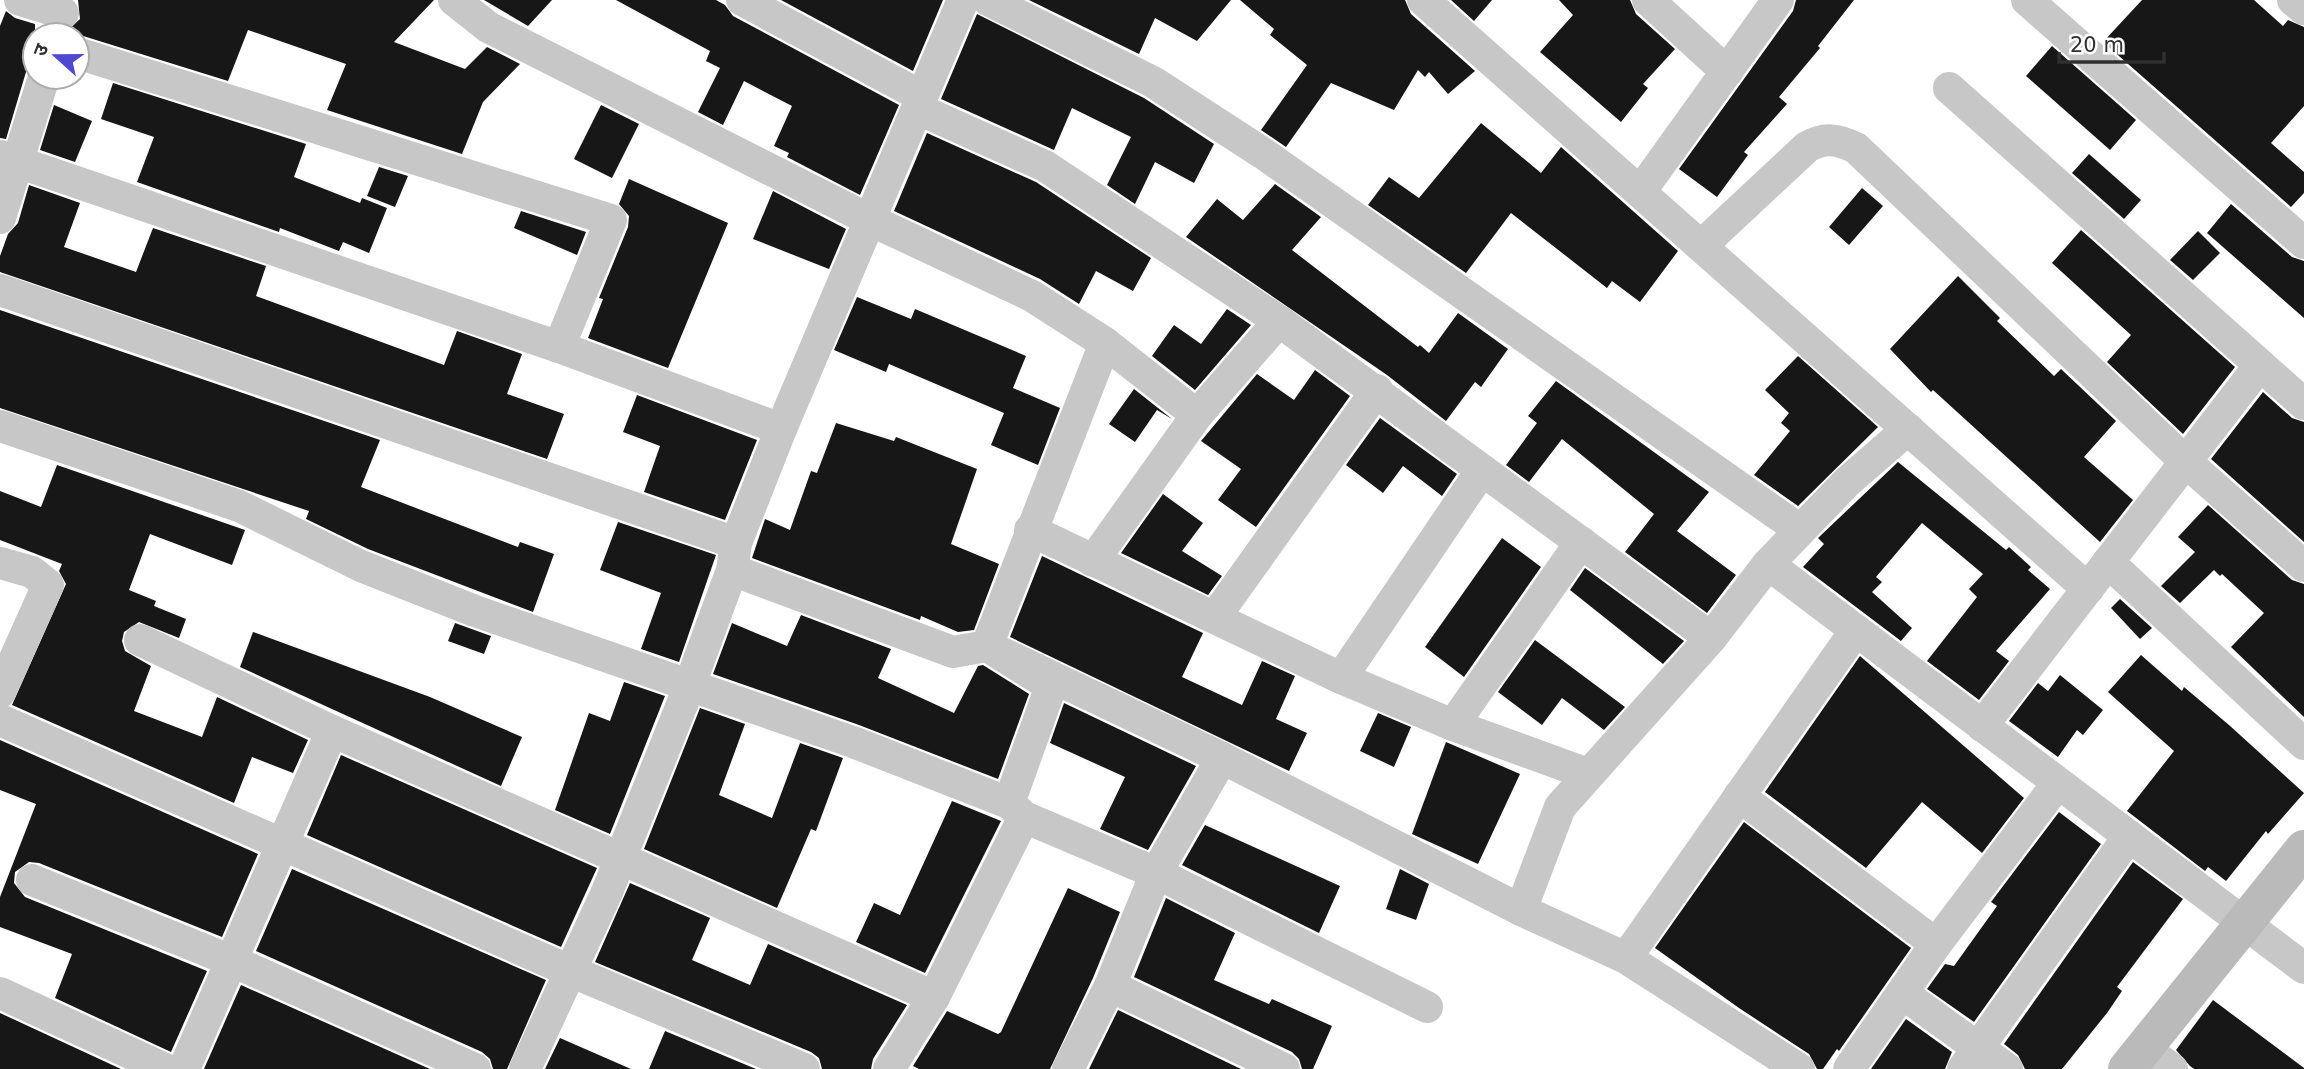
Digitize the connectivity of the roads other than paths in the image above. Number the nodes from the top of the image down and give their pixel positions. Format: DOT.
graph roads {
  1 [pos="20,0"];
  2 [pos="454,0"];
  3 [pos="742,0"];
  4 [pos="963,0"];
  5 [pos="988,0"];
  6 [pos="1423,0"];
  7 [pos="1648,0"];
  8 [pos="1778,0"];
  9 [pos="2027,0"];
  10 [pos="2293,0"];
  11 [pos="2304,9"];
  12 [pos="62,16"];
  13 [pos="91,57"];
  14 [pos="1727,72"];
  15 [pos="1949,89"];
  16 [pos="38,91"];
  17 [pos="920,102"];
  18 [pos="9,159"];
  19 [pos="1640,192"];
  20 [pos="0,218"];
  21 [pos="868,219"];
  22 [pos="2304,243"];
  23 [pos="1701,246"];
  24 [pos="0,290"];
  25 [pos="1279,321"];
  26 [pos="1105,343"];
  27 [pos="559,347"];
  28 [pos="2260,365"];
  29 [pos="1377,390"];
  30 [pos="2304,404"];
  31 [pos="1197,415"];
  32 [pos="0,426"];
  33 [pos="781,429"];
  34 [pos="1908,429"];
  35 [pos="2186,462"];
  36 [pos="1482,470"];
  37 [pos="1030,530"];
  38 [pos="1800,530"];
  39 [pos="1581,542"];
  40 [pos="734,557"];
  41 [pos="1093,561"];
  42 [pos="2108,562"];
  43 [pos="0,563"];
  44 [pos="1768,564"];
  45 [pos="2304,566"];
  46 [pos="2088,589"];
  47 [pos="1215,617"];
  48 [pos="1856,630"];
  49 [pos="1710,638"];
  50 [pos="140,640"];
  51 [pos="987,646"];
  52 [pos="1341,678"];
  53 [pos="689,687"];
  54 [pos="0,692"];
  55 [pos="0,720"];
  56 [pos="1452,725"];
  57 [pos="1982,726"];
  58 [pos="332,731"];
  59 [pos="2304,744"];
  60 [pos="1222,758"];
  61 [pos="1588,774"];
  62 [pos="2058,783"];
  63 [pos="1739,796"];
  64 [pos="1016,810"];
  65 [pos="2129,836"];
  66 [pos="281,846"];
  67 [pos="2304,849"];
  68 [pos="619,856"];
  69 [pos="1156,873"];
  70 [pos="32,880"];
  71 [pos="1521,910"];
  72 [pos="2244,922"];
  73 [pos="1936,944"];
  74 [pos="1626,958"];
  75 [pos="232,961"];
  76 [pos="2304,968"];
  77 [pos="570,971"];
  78 [pos="1110,986"];
  79 [pos="0,993"];
  80 [pos="1902,993"];
  81 [pos="934,998"];
  82 [pos="1427,1007"];
  83 [pos="1971,1059"];
  84 [pos="2147,1062"];
  85 [pos="165,1069"];
  86 [pos="184,1069"];
  87 [pos="475,1069"];
  88 [pos="525,1069"];
  89 [pos="804,1069"];
  90 [pos="889,1069"];
  91 [pos="1068,1069"];
  92 [pos="1284,1069"];
  93 [pos="1799,1069"];
  94 [pos="1849,1069"];
  95 [pos="2007,1069"];
  1 -- 12 [label="street"];
  2 -- 21 [label="street"];
  3 -- 17 [label="street"];
  4 -- 17 [label="street"];
  5 -- 38 [label="street"];
  6 -- 19 [label="street"];
  7 -- 14 [label="street"];
  8 -- 14 [label="street"];
  9 -- 22 [label="street"];
  10 -- 11 [label="street"];
  13 -- 27 [label="street"];
  14 -- 19 [label="street"];
  15 -- 28 [label="street"];
  16 -- 18 [label="street"];
  17 -- 21 [label="street"];
  17 -- 25 [label="street"];
  18 -- 20 [label="street"];
  18 -- 27 [label="street"];
  19 -- 23 [label="street"];
  21 -- 26 [label="street"];
  21 -- 33 [label="street"];
  23 -- 34 [label="street"];
  23 -- 35 [label="street"];
  24 -- 40 [label="street"];
  25 -- 29 [label="street"];
  25 -- 31 [label="street"];
  26 -- 31 [label="street"];
  26 -- 37 [label="street"];
  27 -- 33 [label="street"];
  28 -- 30 [label="street"];
  28 -- 35 [label="street"];
  29 -- 36 [label="street"];
  29 -- 47 [label="street"];
  31 -- 41 [label="street"];
  32 -- 53 [label="street"];
  33 -- 40 [label="street"];
  34 -- 38 [label="street"];
  34 -- 46 [label="street"];
  35 -- 42 [label="street"];
  35 -- 45 [label="street"];
  36 -- 39 [label="street"];
  36 -- 52 [label="street"];
  37 -- 41 [label="street"];
  37 -- 51 [label="street"];
  38 -- 44 [label="street"];
  39 -- 49 [label="street"];
  39 -- 56 [label="street"];
  40 -- 51 [label="street"];
  40 -- 53 [label="street"];
  41 -- 47 [label="street"];
  42 -- 46 [label="street"];
  42 -- 59 [label="street"];
  43 -- 54 [label="street"];
  44 -- 48 [label="street"];
  44 -- 49 [label="street"];
  46 -- 57 [label="street"];
  47 -- 52 [label="street"];
  48 -- 57 [label="street"];
  48 -- 63 [label="street"];
  49 -- 61 [label="street"];
  50 -- 58 [label="street"];
  51 -- 60 [label="street"];
  51 -- 64 [label="street"];
  52 -- 56 [label="street"];
  53 -- 64 [label="street"];
  53 -- 68 [label="street"];
  55 -- 66 [label="street"];
  56 -- 61 [label="street"];
  57 -- 62 [label="street"];
  58 -- 66 [label="street"];
  58 -- 68 [label="street"];
  60 -- 69 [label="street"];
  60 -- 71 [label="street"];
  61 -- 71 [label="street"];
  62 -- 65 [label="street"];
  62 -- 73 [label="street"];
  63 -- 73 [label="street"];
  63 -- 74 [label="street"];
  64 -- 69 [label="street"];
  64 -- 81 [label="street"];
  65 -- 72 [label="street"];
  65 -- 83 [label="street"];
  66 -- 75 [label="street"];
  66 -- 77 [label="street"];
  67 -- 72 [label="street"];
  68 -- 77 [label="street"];
  68 -- 81 [label="street"];
  69 -- 78 [label="street"];
  69 -- 82 [label="street"];
  70 -- 75 [label="street"];
  71 -- 74 [label="street"];
  72 -- 76 [label="street"];
  72 -- 84 [label="street"];
  73 -- 80 [label="street"];
  74 -- 93 [label="street"];
  75 -- 86 [label="street"];
  75 -- 87 [label="street"];
  77 -- 88 [label="street"];
  77 -- 89 [label="street"];
  78 -- 91 [label="street"];
  78 -- 92 [label="street"];
  79 -- 85 [label="street"];
  80 -- 83 [label="street"];
  80 -- 94 [label="street"];
  81 -- 90 [label="street"];
  83 -- 95 [label="street"];
}
